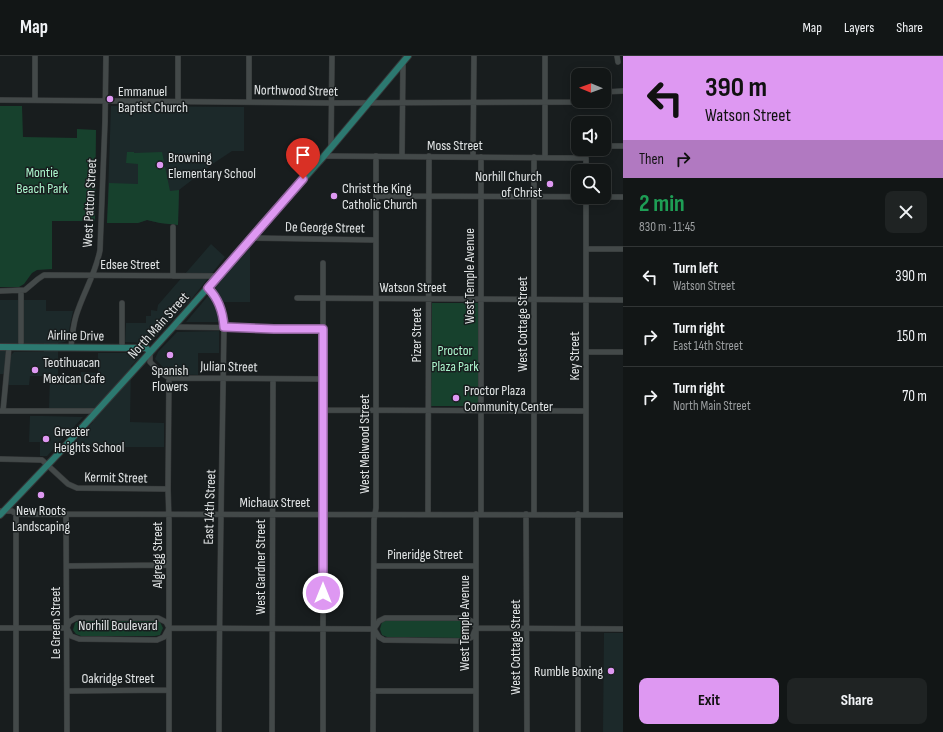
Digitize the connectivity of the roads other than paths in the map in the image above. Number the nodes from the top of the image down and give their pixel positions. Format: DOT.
graph roads {
  1 [pos="35,56"];
  2 [pos="106,56"];
  3 [pos="178,56"];
  4 [pos="249,56"];
  5 [pos="332,56"];
  6 [pos="408,56"];
  7 [pos="474,56"];
  8 [pos="545,56"];
  9 [pos="403,63"];
  10 [pos="623,91"];
  11 [pos="611,92"];
  12 [pos="0,100"];
  13 [pos="35,100"];
  14 [pos="105,101"];
  15 [pos="178,101"];
  16 [pos="249,102"];
  17 [pos="369,102"];
  18 [pos="402,102"];
  19 [pos="474,102"];
  20 [pos="545,102"];
  21 [pos="571,102"];
  22 [pos="332,103"];
  23 [pos="331,146"];
  24 [pos="611,146"];
  25 [pos="623,146"];
  26 [pos="324,156"];
  27 [pos="376,156"];
  28 [pos="402,156"];
  29 [pos="429,156"];
  30 [pos="473,157"];
  31 [pos="481,157"];
  32 [pos="534,157"];
  33 [pos="545,157"];
  34 [pos="586,164"];
  35 [pos="376,196"];
  36 [pos="428,196"];
  37 [pos="481,197"];
  38 [pos="534,197"];
  39 [pos="571,197"];
  40 [pos="611,197"];
  41 [pos="623,197"];
  42 [pos="586,204"];
  43 [pos="173,227"];
  44 [pos="250,238"];
  45 [pos="376,240"];
  46 [pos="586,249"];
  47 [pos="623,249"];
  48 [pos="323,263"];
  49 [pos="92,276"];
  50 [pos="173,276"];
  51 [pos="217,276"];
  52 [pos="208,288"];
  53 [pos="0,291"];
  54 [pos="21,291"];
  55 [pos="297,298"];
  56 [pos="323,298"];
  57 [pos="375,299"];
  58 [pos="428,299"];
  59 [pos="481,299"];
  60 [pos="534,300"];
  61 [pos="586,300"];
  62 [pos="623,300"];
  63 [pos="122,303"];
  64 [pos="224,327"];
  65 [pos="173,328"];
  66 [pos="323,329"];
  67 [pos="0,347"];
  68 [pos="9,347"];
  69 [pos="21,347"];
  70 [pos="71,347"];
  71 [pos="122,348"];
  72 [pos="150,352"];
  73 [pos="586,352"];
  74 [pos="623,352"];
  75 [pos="169,378"];
  76 [pos="224,378"];
  77 [pos="273,379"];
  78 [pos="323,379"];
  79 [pos="323,410"];
  80 [pos="376,410"];
  81 [pos="428,410"];
  82 [pos="2,411"];
  83 [pos="96,411"];
  84 [pos="481,411"];
  85 [pos="534,411"];
  86 [pos="586,411"];
  87 [pos="0,459"];
  88 [pos="47,466"];
  89 [pos="168,489"];
  90 [pos="2,512"];
  91 [pos="16,514"];
  92 [pos="66,514"];
  93 [pos="169,514"];
  94 [pos="220,514"];
  95 [pos="272,514"];
  96 [pos="323,514"];
  97 [pos="374,514"];
  98 [pos="428,514"];
  99 [pos="478,514"];
  100 [pos="526,514"];
  101 [pos="534,514"];
  102 [pos="578,514"];
  103 [pos="586,514"];
  104 [pos="623,515"];
  105 [pos="169,565"];
  106 [pos="67,566"];
  107 [pos="374,566"];
  108 [pos="476,566"];
  109 [pos="0,628"];
  110 [pos="16,628"];
  111 [pos="67,628"];
  112 [pos="169,628"];
  113 [pos="219,628"];
  114 [pos="272,628"];
  115 [pos="323,628"];
  116 [pos="476,628"];
  117 [pos="374,629"];
  118 [pos="527,629"];
  119 [pos="578,629"];
  120 [pos="623,629"];
  121 [pos="169,690"];
  122 [pos="67,691"];
  123 [pos="373,691"];
  124 [pos="476,691"];
  125 [pos="16,732"];
  126 [pos="66,732"];
  127 [pos="169,732"];
  128 [pos="220,732"];
  129 [pos="272,732"];
  130 [pos="323,732"];
  131 [pos="374,732"];
  132 [pos="476,732"];
  133 [pos="527,732"];
  134 [pos="578,732"];
  1 -- 13 [label="street"];
  2 -- 14 [label="street, West Patton Street"];
  3 -- 15 [label="street"];
  4 -- 16 [label="street"];
  5 -- 22 [label="street"];
  6 -- 9 [label="main road, North Main Street"];
  7 -- 19 [label="street"];
  8 -- 20 [label="street"];
  9 -- 17 [label="main road, North Main Street"];
  9 -- 18 [label="street"];
  10 -- 11 [label="street"];
  12 -- 13 [label="street, Northwood Street"];
  13 -- 14 [label="street, Northwood Street"];
  14 -- 15 [label="street, Northwood Street"];
  14 -- 49 [label="street, West Patton Street"];
  15 -- 16 [label="street, Northwood Street"];
  16 -- 22 [label="street, Northwood Street"];
  17 -- 18 [label="street, Northwood Street"];
  17 -- 22 [label="street, Northwood Street"];
  17 -- 23 [label="main road, North Main Street"];
  18 -- 19 [label="street, Northwood Street"];
  18 -- 28 [label="street"];
  19 -- 20 [label="street, Northwood Street"];
  19 -- 30 [label="street"];
  20 -- 21 [label="street, Northwood Street"];
  20 -- 33 [label="street"];
  22 -- 23 [label="street"];
  23 -- 26 [label="main road, North Main Street"];
  24 -- 25 [label="street"];
  26 -- 27 [label="street, Moss Street"];
  26 -- 44 [label="main road, North Main Street"];
  27 -- 28 [label="street, Moss Street"];
  27 -- 35 [label="street, West Melwood Street"];
  28 -- 29 [label="street, Moss Street"];
  29 -- 30 [label="street, Moss Street"];
  29 -- 36 [label="street, Pizer Street"];
  30 -- 31 [label="street, Moss Street"];
  31 -- 32 [label="street, Moss Street"];
  31 -- 37 [label="street, West Temple Avenue"];
  32 -- 33 [label="street, Moss Street"];
  32 -- 38 [label="street, West Cottage Street"];
  33 -- 34 [label="street, Moss Street"];
  35 -- 36 [label="street"];
  35 -- 45 [label="street, West Melwood Street"];
  36 -- 37 [label="street"];
  36 -- 58 [label="street, Pizer Street"];
  37 -- 38 [label="street"];
  37 -- 59 [label="street, West Temple Avenue"];
  38 -- 39 [label="street"];
  38 -- 60 [label="street, West Cottage Street"];
  40 -- 41 [label="street"];
  42 -- 46 [label="street, Key Street"];
  43 -- 50 [label="street"];
  44 -- 45 [label="street, De George Street"];
  44 -- 51 [label="main road, North Main Street"];
  45 -- 57 [label="street, West Melwood Street"];
  46 -- 47 [label="street"];
  46 -- 61 [label="street, Key Street"];
  48 -- 56 [label="street"];
  49 -- 50 [label="street, Edsee Street"];
  49 -- 54 [label="street, Edsee Street"];
  49 -- 70 [label="street, West Patton Street"];
  50 -- 51 [label="street, Edsee Street"];
  51 -- 52 [label="main road, North Main Street"];
  52 -- 64 [label="street, East 14th Street"];
  52 -- 65 [label="main road, North Main Street"];
  53 -- 54 [label="street"];
  54 -- 69 [label="street"];
  55 -- 56 [label="street, Watson Street"];
  56 -- 57 [label="street, Watson Street"];
  56 -- 66 [label="street"];
  57 -- 58 [label="street, Watson Street"];
  57 -- 80 [label="street, West Melwood Street"];
  58 -- 59 [label="street, Watson Street"];
  58 -- 81 [label="street, Pizer Street"];
  59 -- 60 [label="street, Watson Street"];
  59 -- 84 [label="street, West Temple Avenue"];
  60 -- 61 [label="street, Watson Street"];
  60 -- 85 [label="street, West Cottage Street"];
  61 -- 62 [label="street, Watson Street"];
  61 -- 73 [label="street, Key Street"];
  63 -- 71 [label="street"];
  64 -- 65 [label="street"];
  64 -- 66 [label="street"];
  64 -- 76 [label="street, East 14th Street"];
  65 -- 72 [label="main road, North Main Street"];
  66 -- 78 [label="street"];
  67 -- 68 [label="main road, Airline Drive"];
  68 -- 69 [label="main road, Airline Drive"];
  68 -- 82 [label="street"];
  69 -- 70 [label="main road, Airline Drive"];
  70 -- 71 [label="main road, Airline Drive"];
  71 -- 72 [label="main road, Airline Drive"];
  72 -- 75 [label="street"];
  72 -- 83 [label="main road, North Main Street"];
  73 -- 74 [label="street"];
  73 -- 86 [label="street, Key Street"];
  75 -- 76 [label="street, Julian Street"];
  75 -- 89 [label="street, Algregg Street"];
  76 -- 77 [label="street, Julian Street"];
  76 -- 94 [label="street, East 14th Street"];
  77 -- 78 [label="street, Julian Street"];
  77 -- 95 [label="street, West Gardner Street"];
  78 -- 79 [label="street"];
  79 -- 80 [label="street"];
  79 -- 96 [label="street"];
  80 -- 81 [label="street"];
  80 -- 97 [label="street, West Melwood Street"];
  81 -- 84 [label="street"];
  81 -- 98 [label="street, Pizer Street"];
  82 -- 83 [label="street"];
  83 -- 88 [label="main road, North Main Street"];
  84 -- 85 [label="street"];
  84 -- 99 [label="street, West Temple Avenue"];
  85 -- 86 [label="street"];
  85 -- 101 [label="street, West Cottage Street"];
  86 -- 103 [label="street, Key Street"];
  87 -- 88 [label="street"];
  88 -- 89 [label="street, Kermit Street"];
  88 -- 90 [label="main road, North Main Street"];
  89 -- 93 [label="street, Algregg Street"];
  90 -- 91 [label="street, Michaux Street"];
  91 -- 92 [label="street, Michaux Street"];
  91 -- 110 [label="street"];
  92 -- 93 [label="street, Michaux Street"];
  92 -- 106 [label="street, Le Green Street"];
  93 -- 94 [label="street, Michaux Street"];
  93 -- 105 [label="street, Algregg Street"];
  94 -- 95 [label="street, Michaux Street"];
  94 -- 113 [label="street, East 14th Street"];
  95 -- 96 [label="street, Michaux Street"];
  95 -- 114 [label="street, West Gardner Street"];
  96 -- 97 [label="street, Michaux Street"];
  96 -- 115 [label="street"];
  97 -- 98 [label="street, Michaux Street"];
  97 -- 107 [label="street, West Melwood Street"];
  98 -- 99 [label="street, Michaux Street"];
  99 -- 100 [label="street, Michaux Street"];
  99 -- 108 [label="street, West Temple Avenue"];
  100 -- 101 [label="street, Michaux Street"];
  100 -- 118 [label="street, West Cottage Street"];
  101 -- 102 [label="street, Michaux Street"];
  102 -- 103 [label="street, Michaux Street"];
  102 -- 119 [label="street"];
  103 -- 104 [label="street, Michaux Street"];
  105 -- 106 [label="street"];
  105 -- 112 [label="street, Algregg Street"];
  106 -- 111 [label="street, Le Green Street"];
  107 -- 108 [label="street, Pineridge Street"];
  107 -- 117 [label="street, West Melwood Street"];
  108 -- 116 [label="street, West Temple Avenue"];
  109 -- 110 [label="street, Norhill Boulevard"];
  110 -- 111 [label="street, Norhill Boulevard"];
  110 -- 125 [label="street"];
  111 -- 112 [label="street, Norhill Boulevard"];
  111 -- 112 [label="street, Norhill Boulevard"];
  111 -- 122 [label="street, Le Green Street"];
  112 -- 113 [label="street, Norhill Boulevard"];
  112 -- 121 [label="street, Algregg Street"];
  113 -- 114 [label="street, Norhill Boulevard"];
  113 -- 128 [label="street, East 14th Street"];
  114 -- 115 [label="street, Norhill Boulevard"];
  114 -- 129 [label="street, West Gardner Street"];
  115 -- 117 [label="street, Norhill Boulevard"];
  115 -- 130 [label="street"];
  116 -- 117 [label="street"];
  116 -- 117 [label="street"];
  116 -- 118 [label="street"];
  116 -- 124 [label="street, West Temple Avenue"];
  117 -- 123 [label="street, West Melwood Street"];
  118 -- 119 [label="street"];
  118 -- 133 [label="street, West Cottage Street"];
  119 -- 120 [label="street"];
  119 -- 134 [label="street"];
  121 -- 122 [label="street, Oakridge Street"];
  121 -- 127 [label="street, Algregg Street"];
  122 -- 126 [label="street, Le Green Street"];
  123 -- 124 [label="street"];
  123 -- 131 [label="street, West Melwood Street"];
  124 -- 132 [label="street, West Temple Avenue"];
}
